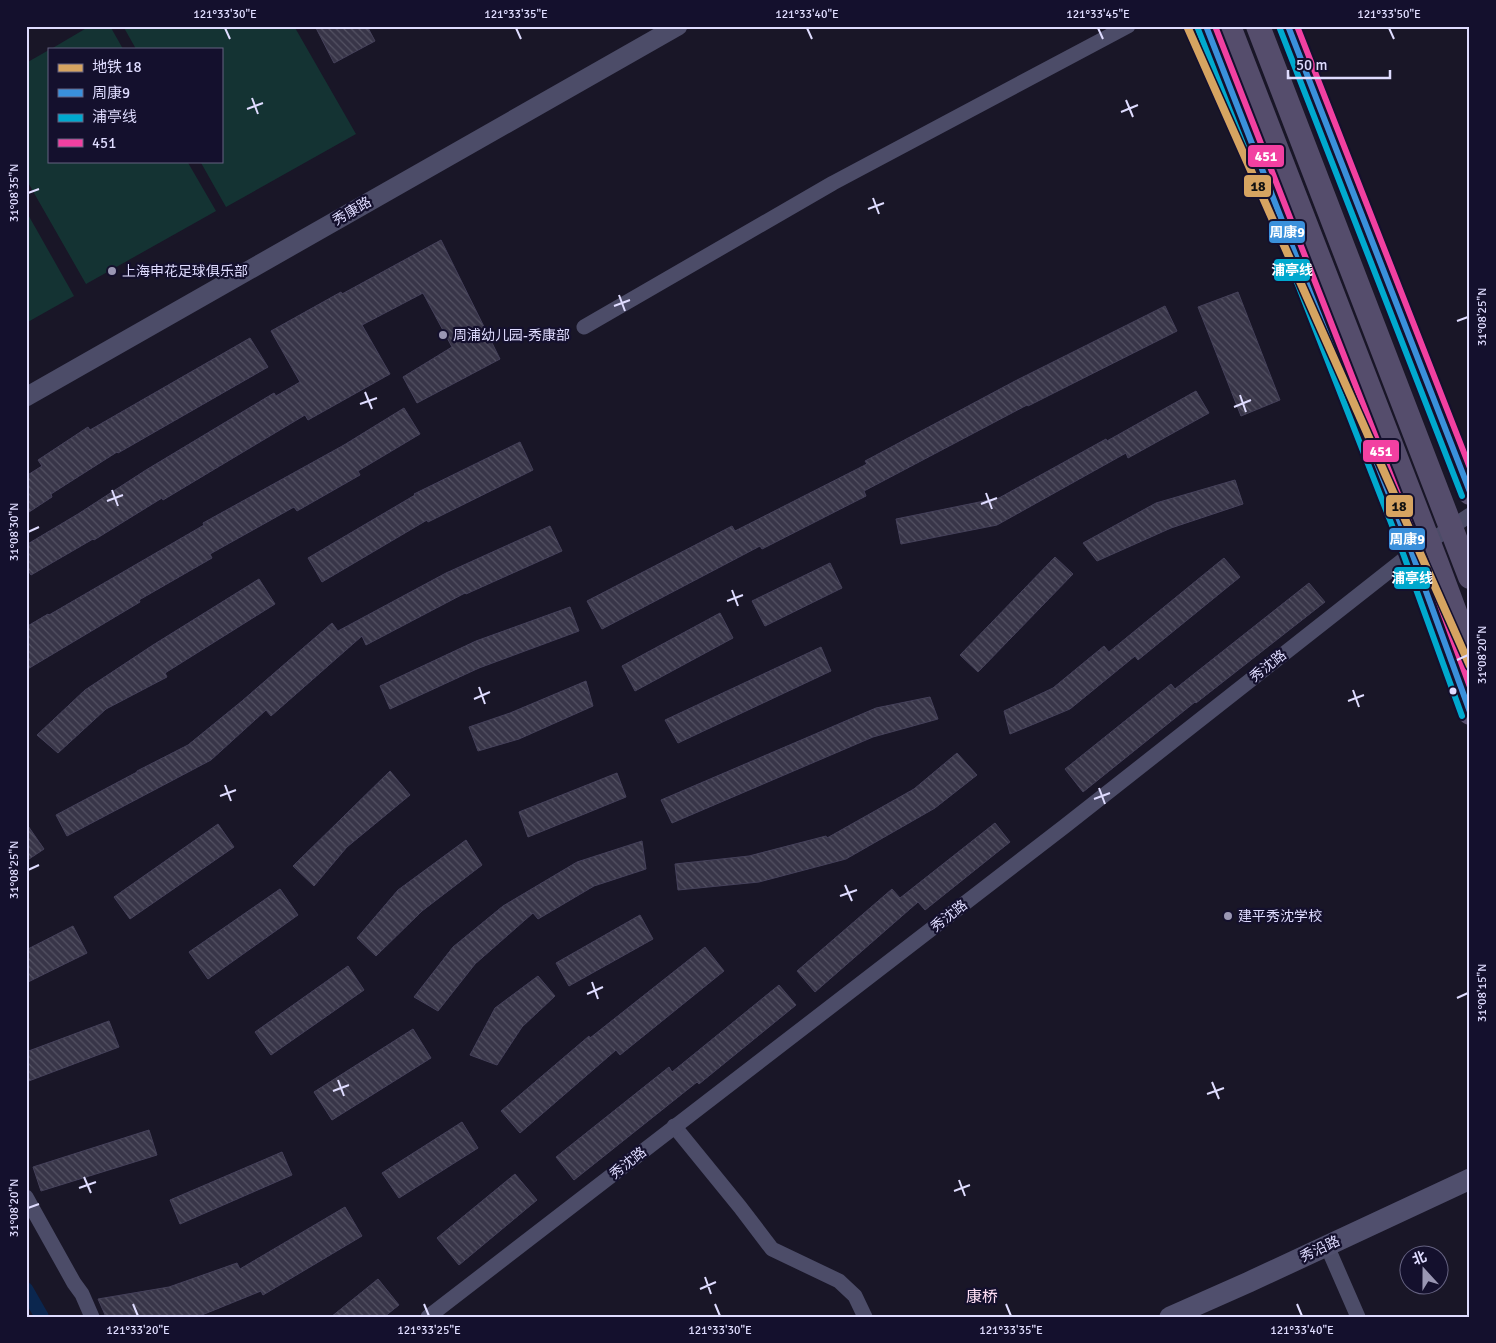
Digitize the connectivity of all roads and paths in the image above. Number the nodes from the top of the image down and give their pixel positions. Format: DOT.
graph roads {
  1 [pos="678,26"];
  2 [pos="1128,26"];
  3 [pos="1206,26"];
  4 [pos="1229,26"];
  5 [pos="1258,26"];
  6 [pos="1288,26"];
  7 [pos="584,327"];
  8 [pos="26,397"];
  9 [pos="1470,492"];
  10 [pos="1470,515"];
  11 [pos="1412,553"];
  12 [pos="1470,577"];
  13 [pos="1470,652"];
  14 [pos="1470,713"];
  15 [pos="674,1126"];
  16 [pos="1470,1179"];
  17 [pos="26,1197"];
  18 [pos="1327,1246"];
  19 [pos="92,1317"];
  20 [pos="428,1317"];
  21 [pos="865,1317"];
  22 [pos="1170,1317"];
  23 [pos="1358,1317"];
  1 -- 8 [label="street, 秀康路"];
  2 -- 7 [label="street"];
  3 -- 11 [label="main road"];
  4 -- 13 [label="main road"];
  5 -- 12 [label="main road"];
  6 -- 9 [label="main road"];
  10 -- 11 [label="street, 秀沈路"];
  11 -- 14 [label="main road"];
  11 -- 15 [label="street, 秀沈路"];
  15 -- 20 [label="street, 秀沈路"];
  15 -- 21 [label="street"];
  16 -- 18 [label="main road, 秀沿路"];
  17 -- 19 [label="street"];
  18 -- 22 [label="main road, 秀沿路"];
  18 -- 23 [label="street"];
}
